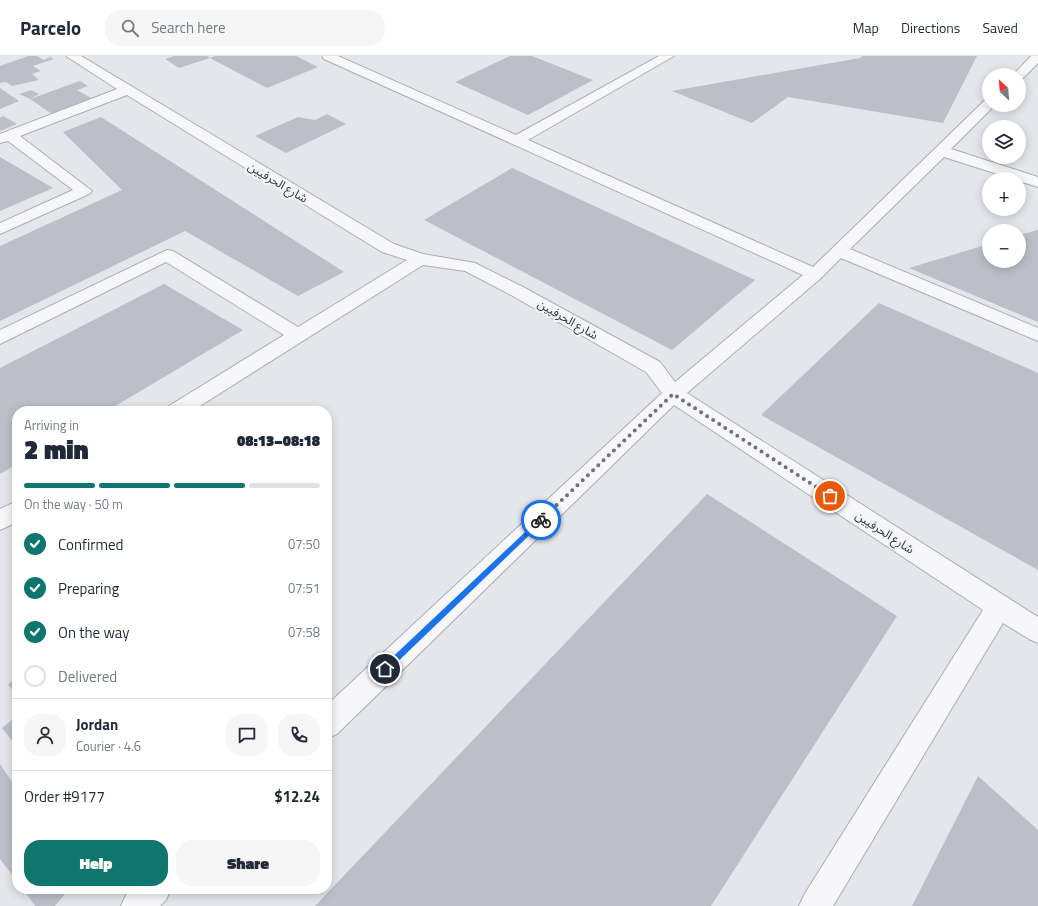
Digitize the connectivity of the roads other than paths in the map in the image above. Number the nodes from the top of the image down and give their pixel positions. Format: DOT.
graph roads {
  1 [pos="72,56"];
  2 [pos="668,56"];
  3 [pos="333,57"];
  4 [pos="1037,59"];
  5 [pos="1026,69"];
  6 [pos="128,90"];
  7 [pos="982,111"];
  8 [pos="5,137"];
  9 [pos="516,141"];
  10 [pos="941,151"];
  11 [pos="1038,182"];
  12 [pos="0,229"];
  13 [pos="840,251"];
  14 [pos="420,259"];
  15 [pos="816,274"];
  16 [pos="298,335"];
  17 [pos="1038,335"];
  18 [pos="0,338"];
  19 [pos="673,394"];
  20 [pos="184,406"];
  21 [pos="12,513"];
  22 [pos="0,521"];
  23 [pos="999,607"];
  24 [pos="1038,631"];
  25 [pos="332,719"];
  26 [pos="150,894"];
  27 [pos="137,906"];
  28 [pos="814,906"];
  1 -- 6 [label="street, شارع الحرفيين"];
  2 -- 9 [label="street"];
  3 -- 9 [label="street"];
  4 -- 5 [label="street"];
  6 -- 8 [label="street"];
  6 -- 14 [label="street, شارع الحرفيين"];
  7 -- 10 [label="street"];
  8 -- 12 [label="street"];
  9 -- 15 [label="street"];
  10 -- 11 [label="street"];
  10 -- 13 [label="street"];
  13 -- 15 [label="street"];
  13 -- 17 [label="street"];
  14 -- 16 [label="street"];
  14 -- 19 [label="street, شارع الحرفيين"];
  15 -- 19 [label="street"];
  16 -- 18 [label="street"];
  16 -- 20 [label="street"];
  19 -- 23 [label="street, شارع الحرفيين"];
  19 -- 25 [label="street"];
  21 -- 22 [label="street"];
  23 -- 24 [label="street, شارع الحرفيين"];
  23 -- 28 [label="street"];
  26 -- 27 [label="street"];
}
